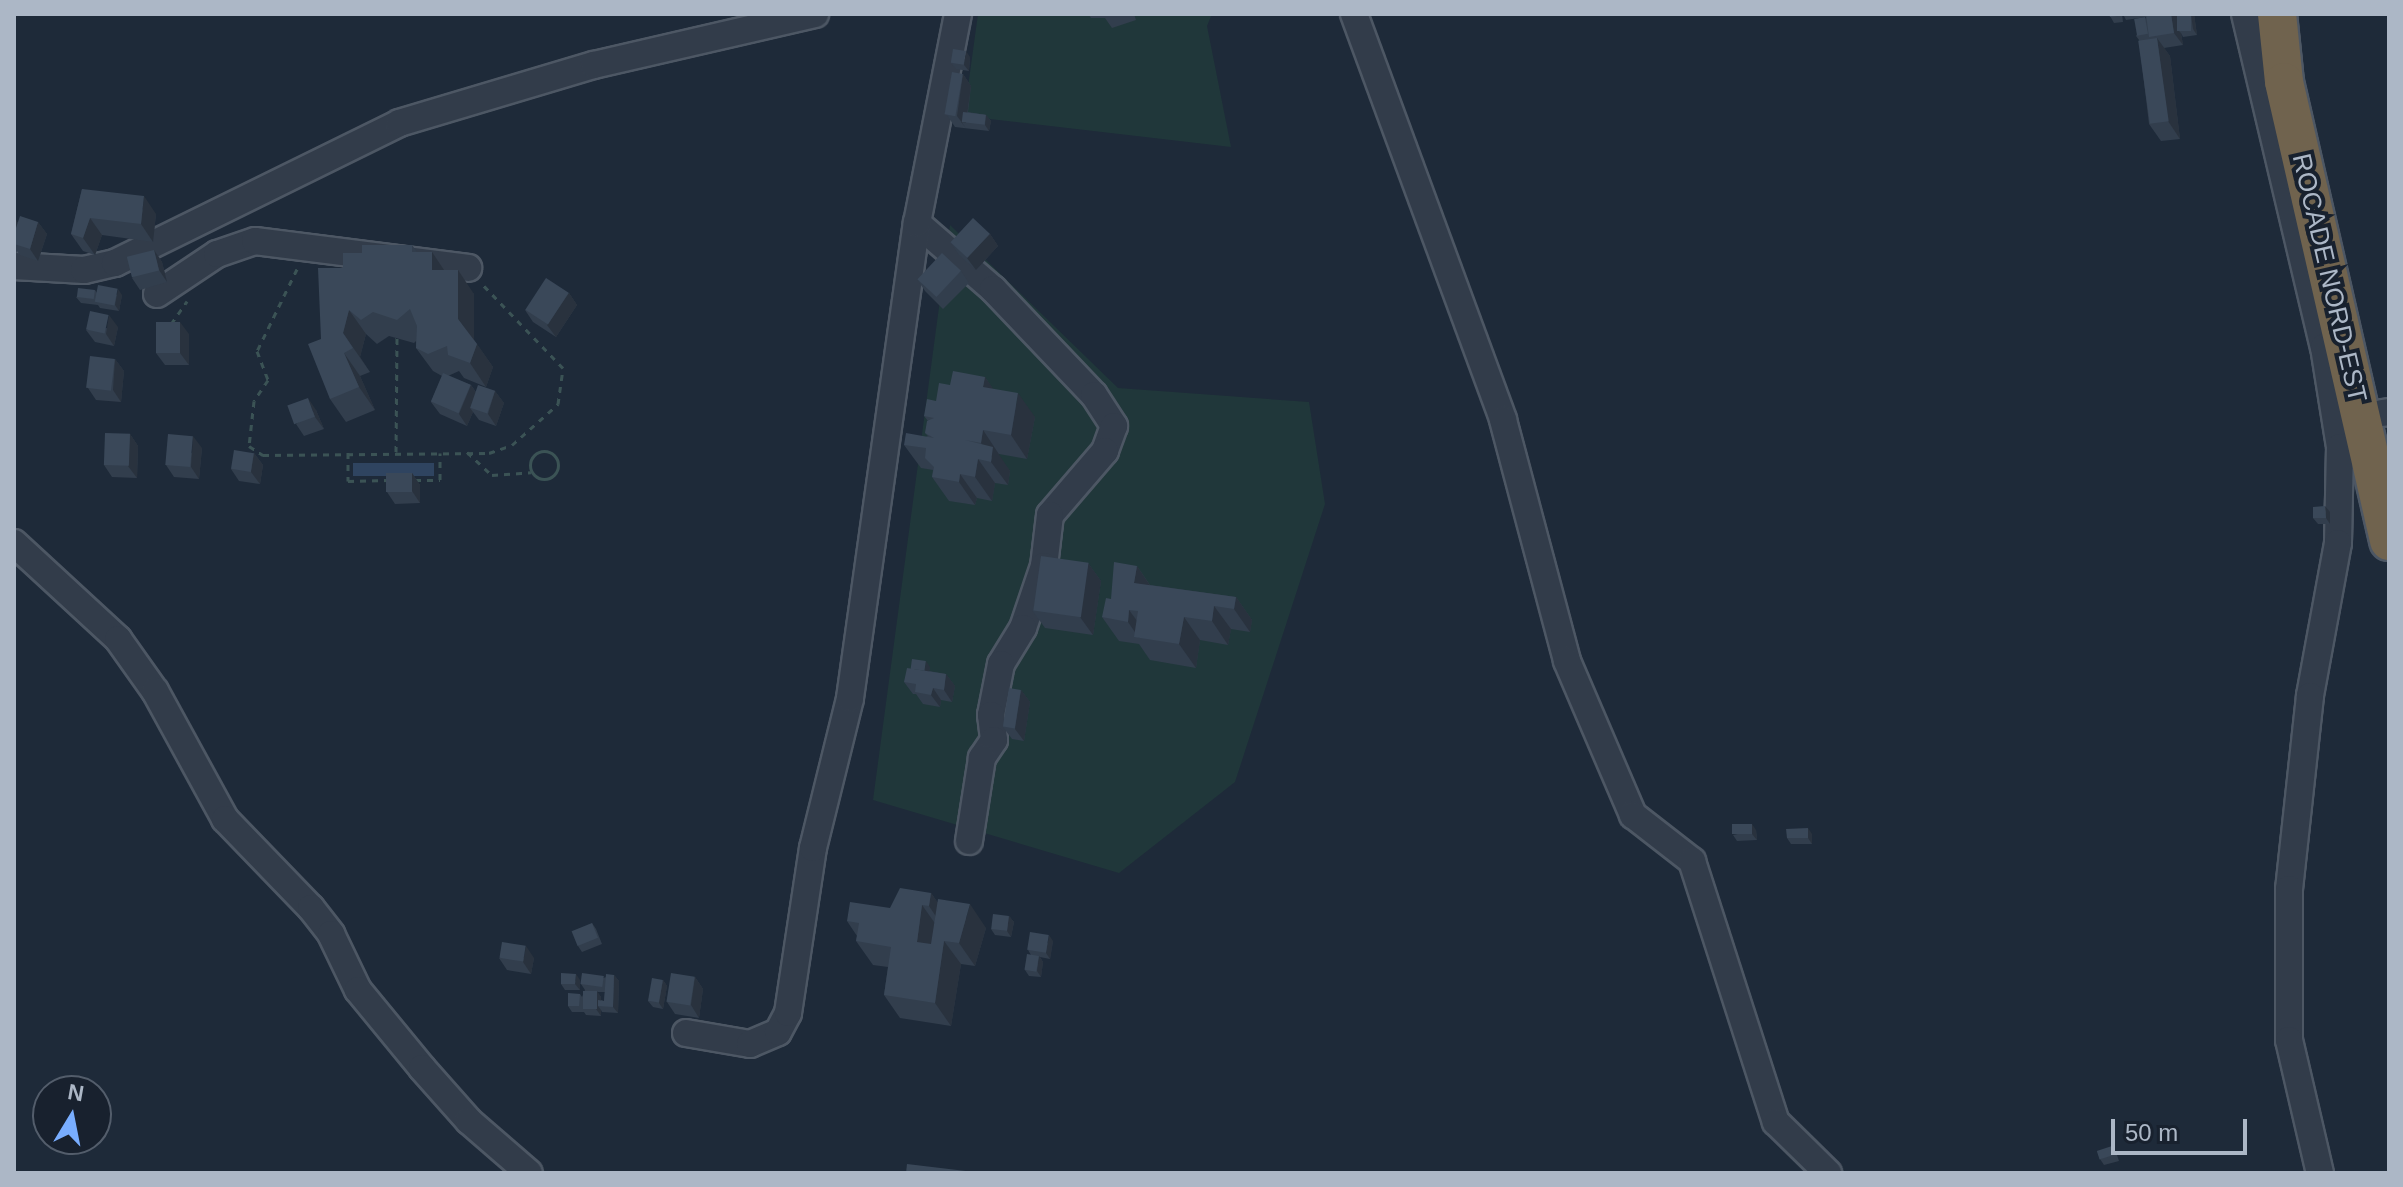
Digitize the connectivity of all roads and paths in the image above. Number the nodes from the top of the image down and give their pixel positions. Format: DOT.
graph roads {
  1 [pos="815,14"];
  2 [pos="958,14"];
  3 [pos="1354,14"];
  4 [pos="2245,14"];
  5 [pos="2277,14"];
  6 [pos="2299,14"];
  7 [pos="243,203"];
  8 [pos="917,223"];
  9 [pos="241,245"];
  10 [pos="290,261"];
  11 [pos="14,266"];
  12 [pos="468,268"];
  13 [pos="157,294"];
  14 [pos="190,298"];
  15 [pos="166,331"];
  16 [pos="397,334"];
  17 [pos="2387,422"];
  18 [pos="348,452"];
  19 [pos="396,452"];
  20 [pos="467,452"];
  21 [pos="440,453"];
  22 [pos="531,472"];
  23 [pos="394,480"];
  24 [pos="409,480"];
  25 [pos="2389,541"];
  26 [pos="14,543"];
  27 [pos="969,841"];
  28 [pos="686,1033"];
  29 [pos="529,1173"];
  30 [pos="1828,1173"];
  31 [pos="2320,1173"];
  1 -- 7 [label="street"];
  2 -- 8 [label="street"];
  3 -- 30 [label="street"];
  4 -- 31 [label="street"];
  5 -- 25 [label="highway, ROCADE NORD-EST"];
  6 -- 17 [label="highway, ROCADE NORD-EST"];
  7 -- 9 [label="street"];
  7 -- 11 [label="street"];
  8 -- 27 [label="street"];
  8 -- 28 [label="street"];
  9 -- 12 [label="street"];
  9 -- 13 [label="street"];
  10 -- 18 [label="path"];
  12 -- 20 [label="path"];
  14 -- 15 [label="path"];
  16 -- 19 [label="path"];
  18 -- 19 [label="path"];
  18 -- 23 [label="path"];
  19 -- 21 [label="path"];
  20 -- 21 [label="path"];
  20 -- 22 [label="path"];
  21 -- 24 [label="path"];
  22 -- 22 [label="path"];
  26 -- 29 [label="street"];
}
